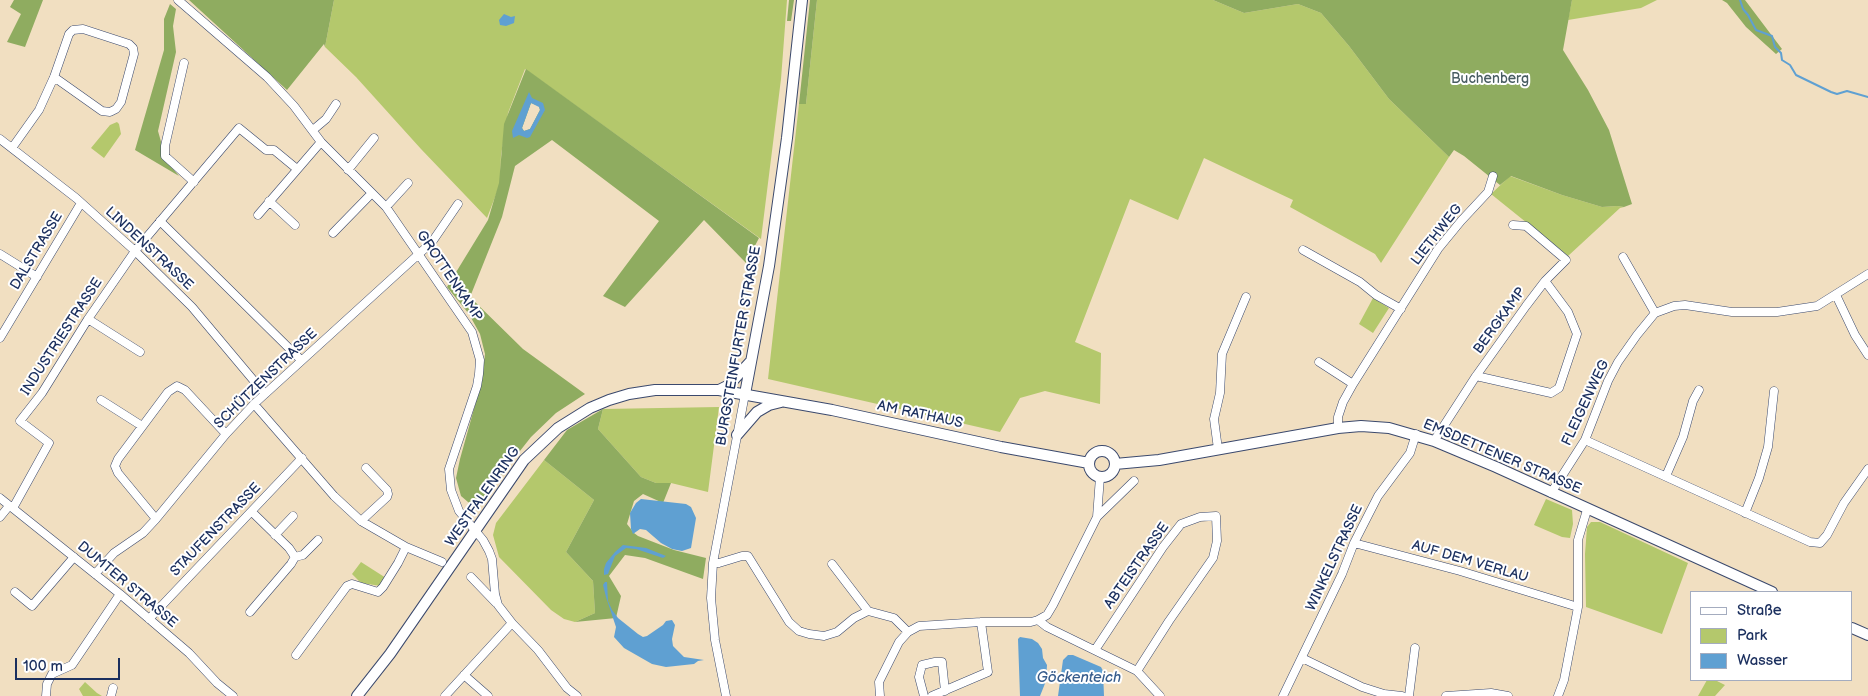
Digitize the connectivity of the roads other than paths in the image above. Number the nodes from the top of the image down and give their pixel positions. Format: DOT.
graph roads {
  1 [pos="178,0"];
  2 [pos="802,0"];
  3 [pos="184,63"];
  4 [pos="54,77"];
  5 [pos="336,104"];
  6 [pos="313,130"];
  7 [pos="374,138"];
  8 [pos="0,139"];
  9 [pos="321,142"];
  10 [pos="12,148"];
  11 [pos="297,169"];
  12 [pos="348,170"];
  13 [pos="1493,176"];
  14 [pos="194,182"];
  15 [pos="408,183"];
  16 [pos="372,193"];
  17 [pos="269,201"];
  18 [pos="81,203"];
  19 [pos="458,204"];
  20 [pos="386,207"];
  21 [pos="258,214"];
  22 [pos="160,221"];
  23 [pos="295,225"];
  24 [pos="1513,225"];
  25 [pos="333,233"];
  26 [pos="1303,250"];
  27 [pos="135,251"];
  28 [pos="0,254"];
  29 [pos="418,254"];
  30 [pos="1623,257"];
  31 [pos="1868,274"];
  32 [pos="37,277"];
  33 [pos="1545,281"];
  34 [pos="1836,295"];
  35 [pos="1246,297"];
  36 [pos="1400,309"];
  37 [pos="1655,313"];
  38 [pos="88,319"];
  39 [pos="1,335"];
  40 [pos="140,352"];
  41 [pos="1868,355"];
  42 [pos="301,360"];
  43 [pos="750,361"];
  44 [pos="1319,362"];
  45 [pos="1476,376"];
  46 [pos="1353,384"];
  47 [pos="719,390"];
  48 [pos="1700,390"];
  49 [pos="1774,391"];
  50 [pos="265,394"];
  51 [pos="745,394"];
  52 [pos="101,400"];
  53 [pos="783,401"];
  54 [pos="254,404"];
  55 [pos="142,426"];
  56 [pos="1338,428"];
  57 [pos="226,434"];
  58 [pos="1416,434"];
  59 [pos="737,435"];
  60 [pos="1585,440"];
  61 [pos="1434,441"];
  62 [pos="1218,450"];
  63 [pos="302,458"];
  64 [pos="1089,463"];
  65 [pos="1115,464"];
  66 [pos="366,468"];
  67 [pos="1868,469"];
  68 [pos="1666,476"];
  69 [pos="1100,477"];
  70 [pos="1134,481"];
  71 [pos="1551,493"];
  72 [pos="0,498"];
  73 [pos="11,507"];
  74 [pos="1587,510"];
  75 [pos="252,512"];
  76 [pos="1745,512"];
  77 [pos="293,516"];
  78 [pos="0,517"];
  79 [pos="1096,518"];
  80 [pos="156,519"];
  81 [pos="361,522"];
  82 [pos="475,531"];
  83 [pos="275,535"];
  84 [pos="318,540"];
  85 [pos="1354,542"];
  86 [pos="406,547"];
  87 [pos="74,557"];
  88 [pos="295,557"];
  89 [pos="442,562"];
  90 [pos="713,563"];
  91 [pos="832,564"];
  92 [pos="95,574"];
  93 [pos="471,577"];
  94 [pos="1770,591"];
  95 [pos="15,592"];
  96 [pos="120,594"];
  97 [pos="498,605"];
  98 [pos="1578,607"];
  99 [pos="250,612"];
  100 [pos="868,612"];
  101 [pos="149,619"];
  102 [pos="1038,620"];
  103 [pos="981,622"];
  104 [pos="512,623"];
  105 [pos="1853,628"];
  106 [pos="908,632"];
  107 [pos="1868,635"];
  108 [pos="1415,648"];
  109 [pos="1095,650"];
  110 [pos="296,655"];
  111 [pos="1302,658"];
  112 [pos="1137,671"];
  113 [pos="464,675"];
  114 [pos="945,691"];
  115 [pos="46,696"];
  116 [pos="233,696"];
  117 [pos="357,696"];
  118 [pos="445,696"];
  119 [pos="488,696"];
  120 [pos="577,696"];
  121 [pos="726,696"];
  122 [pos="880,696"];
  123 [pos="924,696"];
  124 [pos="932,696"];
  125 [pos="1160,696"];
  126 [pos="1283,696"];
  127 [pos="1402,696"];
  128 [pos="1409,696"];
  129 [pos="1446,696"];
  130 [pos="1508,696"];
  131 [pos="1558,696"];
  1 -- 6 [label="street, GROTTENKAMP"];
  2 -- 43 [label="main road, BURGSTEINFURTER STRASSE"];
  3 -- 14 [label="street"];
  4 -- 4 [label="street"];
  4 -- 10 [label="street"];
  5 -- 6 [label="street"];
  6 -- 9 [label="street, GROTTENKAMP"];
  7 -- 12 [label="street"];
  8 -- 10 [label="street, LINDENSTRASSE"];
  9 -- 11 [label="street"];
  9 -- 12 [label="street, GROTTENKAMP"];
  10 -- 18 [label="street, LINDENSTRASSE"];
  11 -- 14 [label="street, INDUSTRIESTRASSE"];
  11 -- 17 [label="street"];
  12 -- 16 [label="street, GROTTENKAMP"];
  13 -- 36 [label="street, LIETHWEG"];
  14 -- 22 [label="street, INDUSTRIESTRASSE"];
  15 -- 20 [label="street"];
  16 -- 20 [label="street, GROTTENKAMP"];
  16 -- 25 [label="street"];
  17 -- 21 [label="street"];
  17 -- 23 [label="street"];
  18 -- 27 [label="street, LINDENSTRASSE"];
  18 -- 32 [label="street, DALSTRASSE"];
  19 -- 29 [label="street, SCHÜTZENSTRASSE"];
  20 -- 29 [label="street, GROTTENKAMP"];
  22 -- 27 [label="street, INDUSTRIESTRASSE"];
  22 -- 42 [label="street"];
  24 -- 33 [label="street, BERGKAMP"];
  26 -- 36 [label="street"];
  27 -- 38 [label="street, INDUSTRIESTRASSE"];
  27 -- 50 [label="street, LINDENSTRASSE"];
  28 -- 32 [label="street"];
  29 -- 42 [label="street, SCHÜTZENSTRASSE"];
  29 -- 82 [label="street, GROTTENKAMP"];
  30 -- 37 [label="street"];
  31 -- 34 [label="street"];
  32 -- 39 [label="street, DALSTRASSE"];
  33 -- 45 [label="street, BERGKAMP"];
  33 -- 45 [label="street, BERGKAMP"];
  34 -- 37 [label="street"];
  34 -- 41 [label="street"];
  35 -- 62 [label="street"];
  36 -- 46 [label="street, LIETHWEG"];
  37 -- 60 [label="street, FLEIGENWEG"];
  38 -- 40 [label="street"];
  38 -- 73 [label="street, INDUSTRIESTRASSE"];
  42 -- 50 [label="street, SCHÜTZENSTRASSE"];
  43 -- 47 [label="main road"];
  43 -- 51 [label="main road, BURGSTEINFURTER STRASSE"];
  44 -- 46 [label="street"];
  45 -- 61 [label="street, BERGKAMP"];
  46 -- 56 [label="street, LIETHWEG"];
  47 -- 51 [label="main road, WESTFALENRING"];
  47 -- 82 [label="main road, WESTFALENRING"];
  48 -- 68 [label="street"];
  49 -- 76 [label="street"];
  50 -- 54 [label="street, SCHÜTZENSTRASSE"];
  51 -- 53 [label="main road, AM RATHAUS"];
  51 -- 59 [label="street, BURGSTEINFURTER STRASSE"];
  52 -- 55 [label="street"];
  53 -- 59 [label="main road"];
  53 -- 64 [label="main road, AM RATHAUS"];
  54 -- 57 [label="street, SCHÜTZENSTRASSE"];
  54 -- 63 [label="street"];
  55 -- 57 [label="street"];
  55 -- 80 [label="street"];
  56 -- 58 [label="main road, EMSDETTENER STRASSE"];
  56 -- 62 [label="main road, EMSDETTENER STRASSE"];
  57 -- 80 [label="street, SCHÜTZENSTRASSE"];
  58 -- 61 [label="main road, EMSDETTENER STRASSE"];
  58 -- 85 [label="street, WINKELSTRASSE"];
  59 -- 90 [label="street, BURGSTEINFURTER STRASSE"];
  60 -- 68 [label="street"];
  60 -- 71 [label="street, FLEIGENWEG"];
  61 -- 71 [label="main road, EMSDETTENER STRASSE"];
  62 -- 65 [label="main road, EMSDETTENER STRASSE"];
  63 -- 75 [label="street, STAUFENSTRASSE"];
  63 -- 81 [label="street"];
  64 -- 65 [label="main road"];
  64 -- 69 [label="main road"];
  65 -- 69 [label="main road"];
  66 -- 81 [label="street"];
  67 -- 76 [label="street"];
  68 -- 76 [label="street"];
  69 -- 79 [label="street"];
  70 -- 79 [label="street"];
  71 -- 74 [label="main road, EMSDETTENER STRASSE"];
  72 -- 73 [label="street, DUMTER STRASSE"];
  73 -- 78 [label="street"];
  73 -- 87 [label="street, DUMTER STRASSE"];
  74 -- 94 [label="main road, EMSDETTENER STRASSE"];
  74 -- 98 [label="street"];
  75 -- 83 [label="street"];
  75 -- 101 [label="street, STAUFENSTRASSE"];
  77 -- 83 [label="street"];
  79 -- 102 [label="street"];
  80 -- 92 [label="street, SCHÜTZENSTRASSE"];
  81 -- 86 [label="street"];
  82 -- 97 [label="street, GROTTENKAMP"];
  82 -- 117 [label="main road, WESTFALENRING"];
  83 -- 88 [label="street"];
  84 -- 88 [label="street"];
  85 -- 98 [label="street, AUF DEM VERLAU"];
  85 -- 111 [label="street, WINKELSTRASSE"];
  86 -- 89 [label="street"];
  86 -- 110 [label="street"];
  87 -- 92 [label="street, DUMTER STRASSE"];
  87 -- 95 [label="street"];
  88 -- 99 [label="street"];
  90 -- 100 [label="street"];
  90 -- 121 [label="street, BURGSTEINFURTER STRASSE"];
  91 -- 100 [label="street"];
  92 -- 96 [label="street, DUMTER STRASSE"];
  93 -- 97 [label="street"];
  96 -- 101 [label="street, DUMTER STRASSE"];
  96 -- 115 [label="street"];
  97 -- 104 [label="street"];
  98 -- 131 [label="street"];
  100 -- 106 [label="street"];
  101 -- 116 [label="street, DUMTER STRASSE"];
  102 -- 103 [label="street"];
  102 -- 109 [label="street"];
  103 -- 106 [label="street"];
  103 -- 114 [label="street"];
  104 -- 113 [label="street"];
  104 -- 120 [label="street"];
  105 -- 107 [label="main road"];
  106 -- 122 [label="street"];
  108 -- 128 [label="street"];
  109 -- 112 [label="street"];
  109 -- 112 [label="street, ABTEISTRASSE"];
  111 -- 126 [label="street, WINKELSTRASSE"];
  111 -- 127 [label="street"];
  112 -- 125 [label="street"];
  113 -- 118 [label="street"];
  113 -- 119 [label="street"];
  114 -- 123 [label="street"];
  114 -- 124 [label="street"];
  129 -- 130 [label="street"];
}
